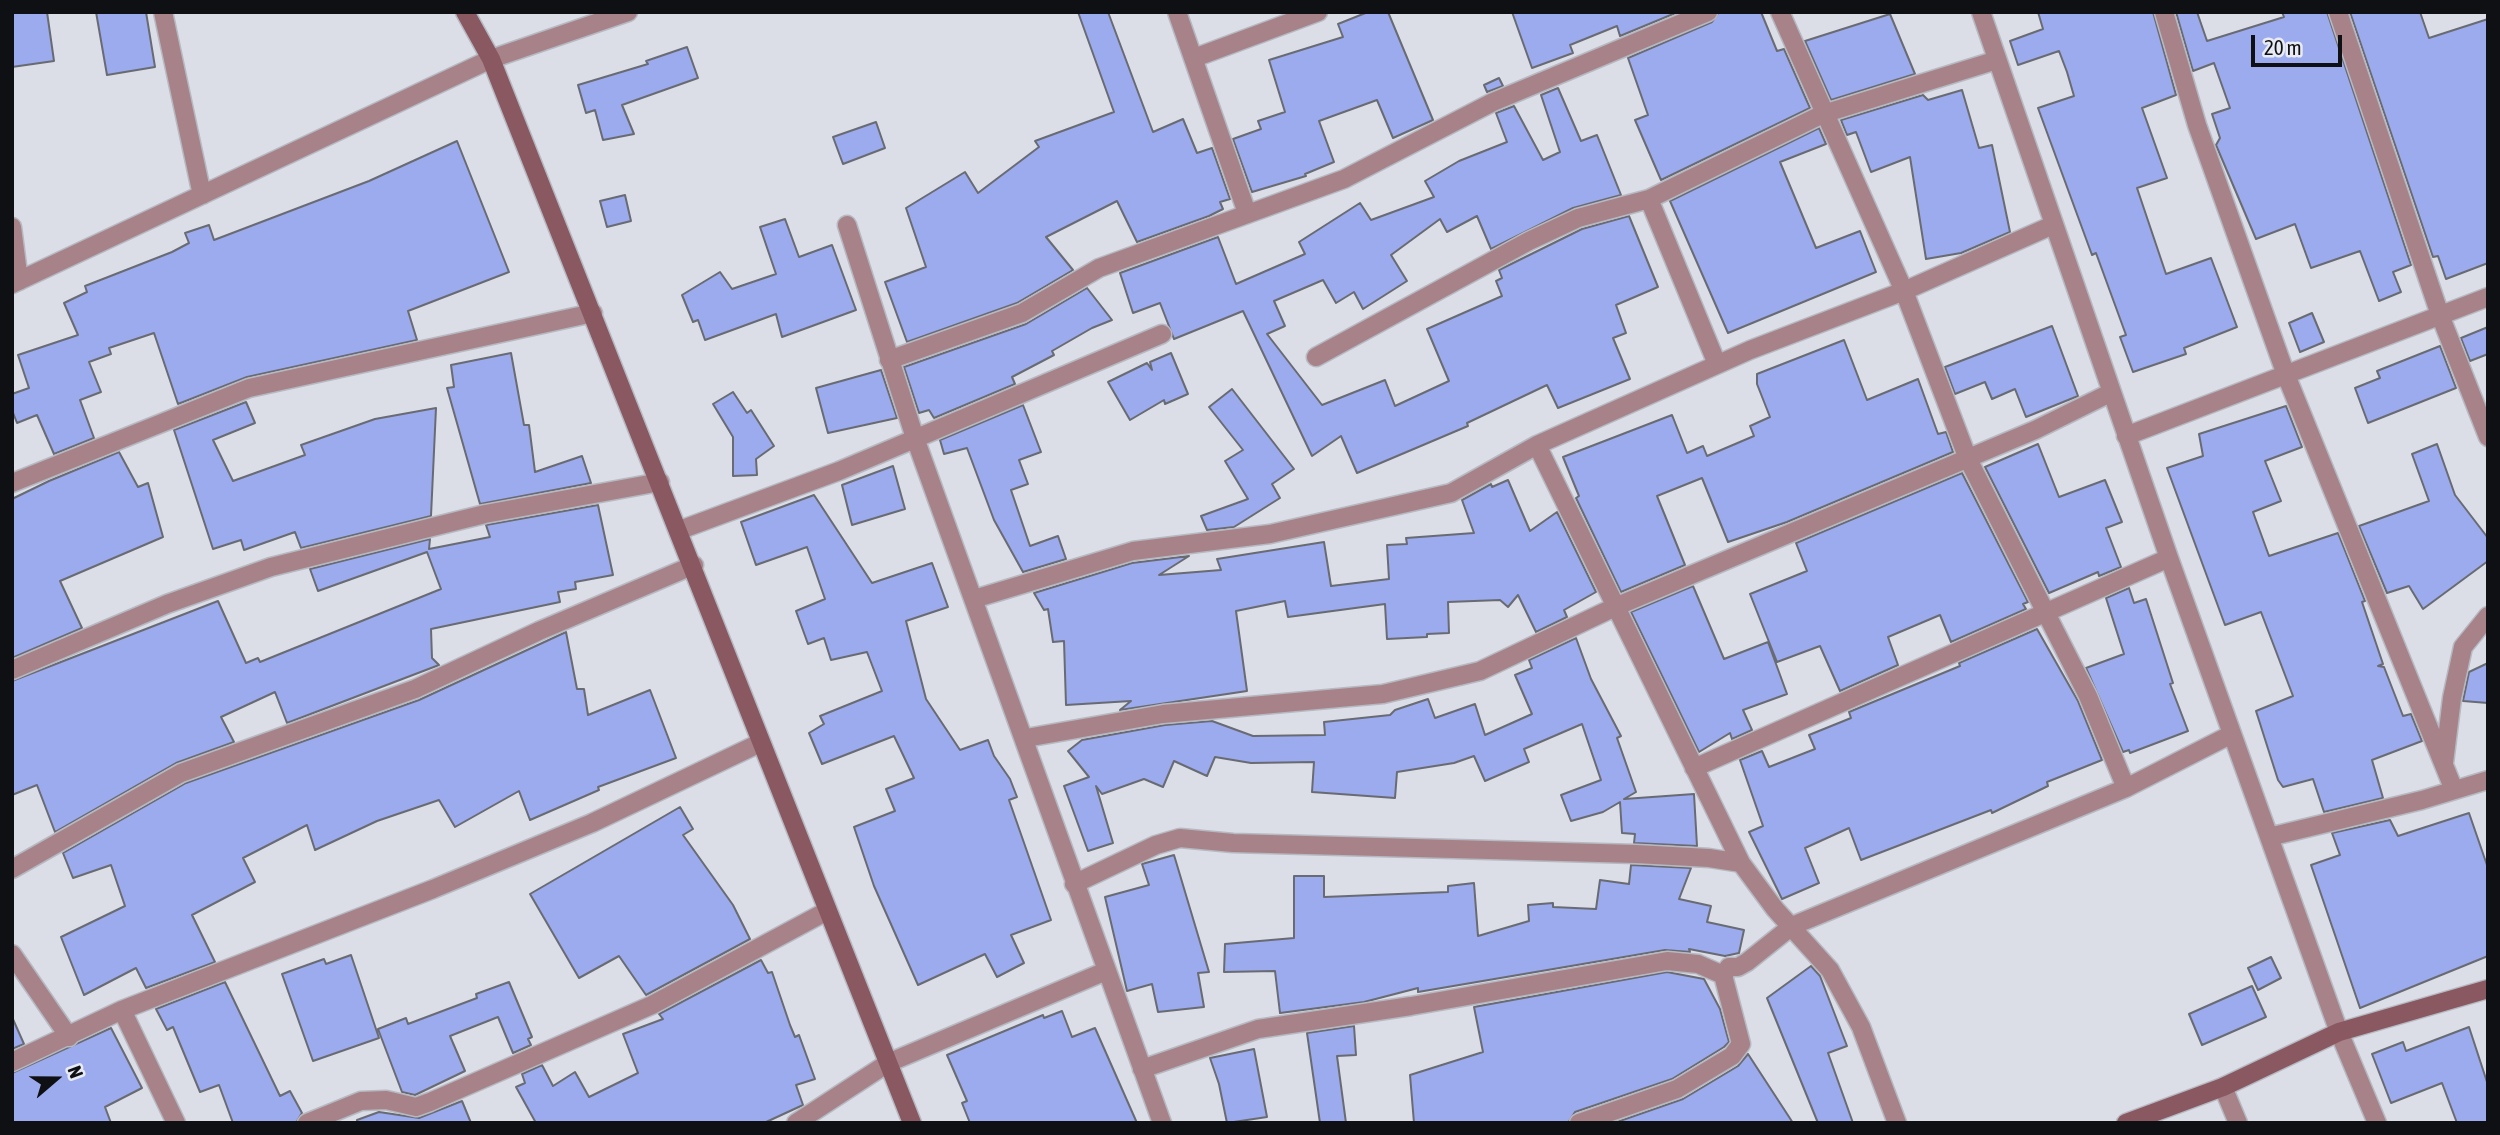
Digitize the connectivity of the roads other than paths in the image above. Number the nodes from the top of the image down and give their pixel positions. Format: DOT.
graph roads {
  1 [pos="163,12"];
  2 [pos="465,12"];
  3 [pos="628,12"];
  4 [pos="1178,12"];
  5 [pos="1318,12"];
  6 [pos="1708,12"];
  7 [pos="1780,12"];
  8 [pos="1981,12"];
  9 [pos="2164,12"];
  10 [pos="2338,12"];
  11 [pos="1194,58"];
  12 [pos="491,59"];
  13 [pos="1997,60"];
  14 [pos="1823,114"];
  15 [pos="202,195"];
  16 [pos="1649,199"];
  17 [pos="1247,214"];
  18 [pos="847,225"];
  19 [pos="2053,225"];
  20 [pos="12,227"];
  21 [pos="16,283"];
  22 [pos="1904,291"];
  23 [pos="2488,297"];
  24 [pos="593,313"];
  25 [pos="2440,315"];
  26 [pos="1162,334"];
  27 [pos="1316,357"];
  28 [pos="889,360"];
  29 [pos="1717,364"];
  30 [pos="2286,375"];
  31 [pos="2110,393"];
  32 [pos="2126,436"];
  33 [pos="915,438"];
  34 [pos="2488,438"];
  35 [pos="1537,445"];
  36 [pos="1968,458"];
  37 [pos="660,482"];
  38 [pos="12,483"];
  39 [pos="680,530"];
  40 [pos="2169,558"];
  41 [pos="694,565"];
  42 [pos="974,599"];
  43 [pos="1615,607"];
  44 [pos="2045,610"];
  45 [pos="2488,616"];
  46 [pos="12,670"];
  47 [pos="2232,734"];
  48 [pos="1026,738"];
  49 [pos="760,743"];
  50 [pos="2443,765"];
  51 [pos="1694,768"];
  52 [pos="2488,780"];
  53 [pos="2126,788"];
  54 [pos="2454,790"];
  55 [pos="2269,837"];
  56 [pos="1741,863"];
  57 [pos="12,869"];
  58 [pos="1074,884"];
  59 [pos="827,911"];
  60 [pos="1792,926"];
  61 [pos="12,954"];
  62 [pos="1106,971"];
  63 [pos="1723,975"];
  64 [pos="2488,989"];
  65 [pos="122,1010"];
  66 [pos="2339,1032"];
  67 [pos="69,1037"];
  68 [pos="12,1062"];
  69 [pos="888,1063"];
  70 [pos="1142,1069"];
  71 [pos="2223,1087"];
  72 [pos="176,1123"];
  73 [pos="307,1123"];
  74 [pos="796,1123"];
  75 [pos="912,1123"];
  76 [pos="1162,1123"];
  77 [pos="1579,1123"];
  78 [pos="1897,1123"];
  79 [pos="2126,1123"];
  80 [pos="2238,1123"];
  81 [pos="2377,1123"];
  1 -- 15 [label="street"];
  2 -- 12 [label="street"];
  3 -- 12 [label="street"];
  4 -- 11 [label="street"];
  5 -- 11 [label="street"];
  6 -- 17 [label="street"];
  7 -- 14 [label="street"];
  8 -- 13 [label="street"];
  9 -- 30 [label="street"];
  10 -- 25 [label="street"];
  11 -- 17 [label="street"];
  12 -- 15 [label="street"];
  12 -- 24 [label="street"];
  13 -- 14 [label="street"];
  13 -- 19 [label="street"];
  14 -- 16 [label="street"];
  14 -- 22 [label="street"];
  15 -- 21 [label="street"];
  16 -- 27 [label="street"];
  16 -- 29 [label="street"];
  17 -- 28 [label="street"];
  18 -- 28 [label="street"];
  19 -- 22 [label="street"];
  19 -- 31 [label="street"];
  20 -- 21 [label="street"];
  22 -- 29 [label="street"];
  22 -- 36 [label="street"];
  23 -- 25 [label="street"];
  24 -- 37 [label="street"];
  24 -- 38 [label="street"];
  25 -- 30 [label="street"];
  25 -- 34 [label="street"];
  26 -- 33 [label="street"];
  28 -- 33 [label="street"];
  29 -- 35 [label="street"];
  30 -- 32 [label="street"];
  30 -- 50 [label="street"];
  31 -- 32 [label="street"];
  31 -- 36 [label="street"];
  32 -- 40 [label="street"];
  33 -- 39 [label="street"];
  33 -- 42 [label="street"];
  35 -- 42 [label="street"];
  35 -- 43 [label="street"];
  36 -- 43 [label="street"];
  36 -- 44 [label="street"];
  37 -- 39 [label="street"];
  37 -- 46 [label="street"];
  39 -- 41 [label="street"];
  40 -- 44 [label="street"];
  40 -- 47 [label="street"];
  41 -- 49 [label="street"];
  41 -- 57 [label="street"];
  42 -- 48 [label="street"];
  43 -- 48 [label="street"];
  43 -- 51 [label="street"];
  44 -- 51 [label="street"];
  44 -- 53 [label="street"];
  45 -- 50 [label="street"];
  47 -- 53 [label="street"];
  47 -- 55 [label="street"];
  48 -- 58 [label="street"];
  49 -- 59 [label="street"];
  49 -- 65 [label="street"];
  50 -- 54 [label="street"];
  51 -- 56 [label="street"];
  52 -- 54 [label="street"];
  53 -- 60 [label="street"];
  54 -- 55 [label="street"];
  55 -- 66 [label="street"];
  56 -- 58 [label="street"];
  56 -- 60 [label="street"];
  58 -- 62 [label="street"];
  59 -- 69 [label="street"];
  59 -- 73 [label="street"];
  60 -- 63 [label="street"];
  60 -- 78 [label="street"];
  61 -- 67 [label="street"];
  62 -- 69 [label="street"];
  62 -- 70 [label="street"];
  63 -- 70 [label="street"];
  63 -- 77 [label="street"];
  64 -- 66 [label="street"];
  65 -- 67 [label="street"];
  65 -- 72 [label="street"];
  66 -- 71 [label="street"];
  66 -- 81 [label="street"];
  67 -- 68 [label="street"];
  69 -- 74 [label="street"];
  69 -- 75 [label="street"];
  70 -- 76 [label="street"];
  71 -- 79 [label="street"];
  71 -- 80 [label="street"];
}
